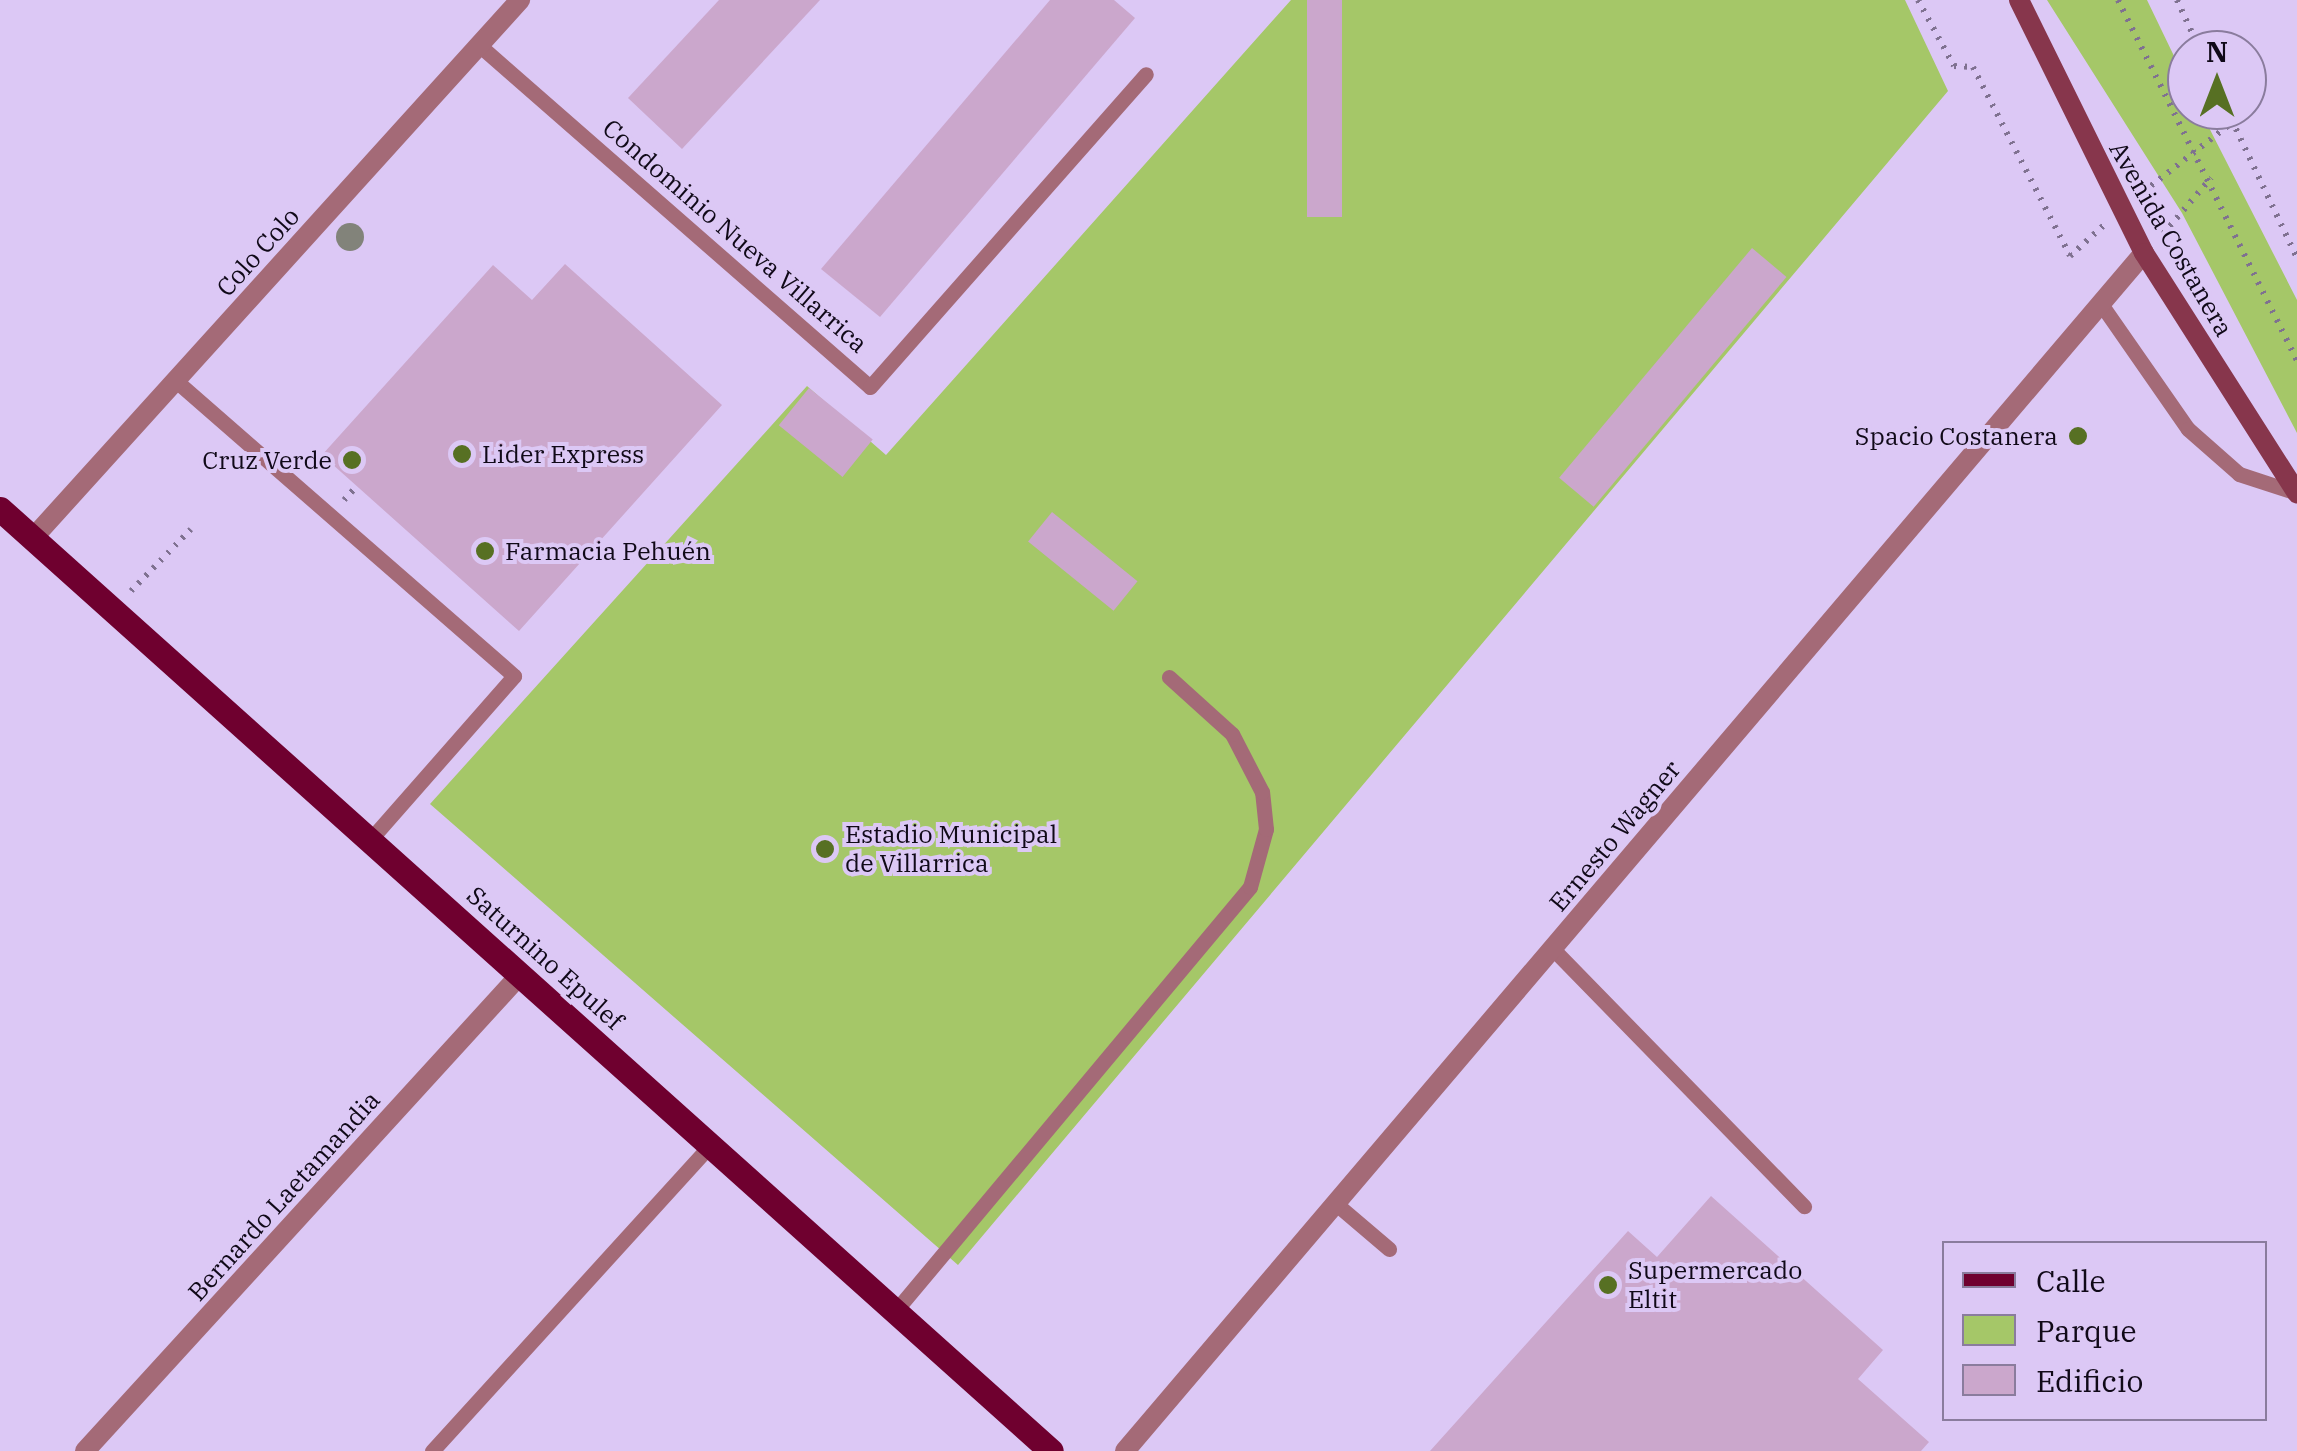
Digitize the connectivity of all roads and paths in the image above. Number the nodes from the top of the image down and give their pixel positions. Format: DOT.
graph roads {
  1 [pos="520,0"];
  2 [pos="2019,0"];
  3 [pos="2118,0"];
  4 [pos="2177,0"];
  5 [pos="2191,30"];
  6 [pos="479,45"];
  7 [pos="1146,74"];
  8 [pos="2236,130"];
  9 [pos="2210,178"];
  10 [pos="2144,253"];
  11 [pos="2297,258"];
  12 [pos="2101,304"];
  13 [pos="2297,360"];
  14 [pos="175,380"];
  15 [pos="2297,493"];
  16 [pos="0,509"];
  17 [pos="190,529"];
  18 [pos="33,538"];
  19 [pos="112,610"];
  20 [pos="1169,677"];
  21 [pos="370,840"];
  22 [pos="1552,948"];
  23 [pos="520,976"];
  24 [pos="710,1146"];
  25 [pos="1335,1203"];
  26 [pos="1804,1206"];
  27 [pos="1389,1249"];
  28 [pos="896,1309"];
  29 [pos="86,1451"];
  30 [pos="432,1451"];
  31 [pos="1051,1451"];
  32 [pos="1124,1451"];
  1 -- 6 [label="street, Colo Colo"];
  2 -- 10 [label="main road, Avenida Costanera"];
  3 -- 9 [label="path"];
  4 -- 5 [label="path"];
  6 -- 7 [label="lane, Condominio Nueva Villarrica"];
  6 -- 14 [label="street, Colo Colo"];
  8 -- 11 [label="path"];
  9 -- 10 [label="path"];
  9 -- 13 [label="path"];
  10 -- 12 [label="street, Ernesto Wagner"];
  10 -- 15 [label="main road, Avenida Costanera"];
  12 -- 15 [label="lane"];
  12 -- 22 [label="street, Ernesto Wagner"];
  14 -- 18 [label="street, Colo Colo"];
  14 -- 21 [label="lane"];
  16 -- 18 [label="main road, Saturnino Epulef"];
  17 -- 19 [label="path"];
  18 -- 19 [label="main road, Saturnino Epulef"];
  19 -- 21 [label="main road, Saturnino Epulef"];
  20 -- 28 [label="lane"];
  21 -- 23 [label="main road, Saturnino Epulef"];
  22 -- 25 [label="street, Ernesto Wagner"];
  22 -- 26 [label="lane"];
  23 -- 24 [label="main road, Saturnino Epulef"];
  23 -- 29 [label="street, Bernardo Laetamandia"];
  24 -- 28 [label="main road, Saturnino Epulef"];
  24 -- 30 [label="lane"];
  25 -- 27 [label="lane"];
  25 -- 32 [label="street, Ernesto Wagner"];
  28 -- 31 [label="main road, Saturnino Epulef"];
}
